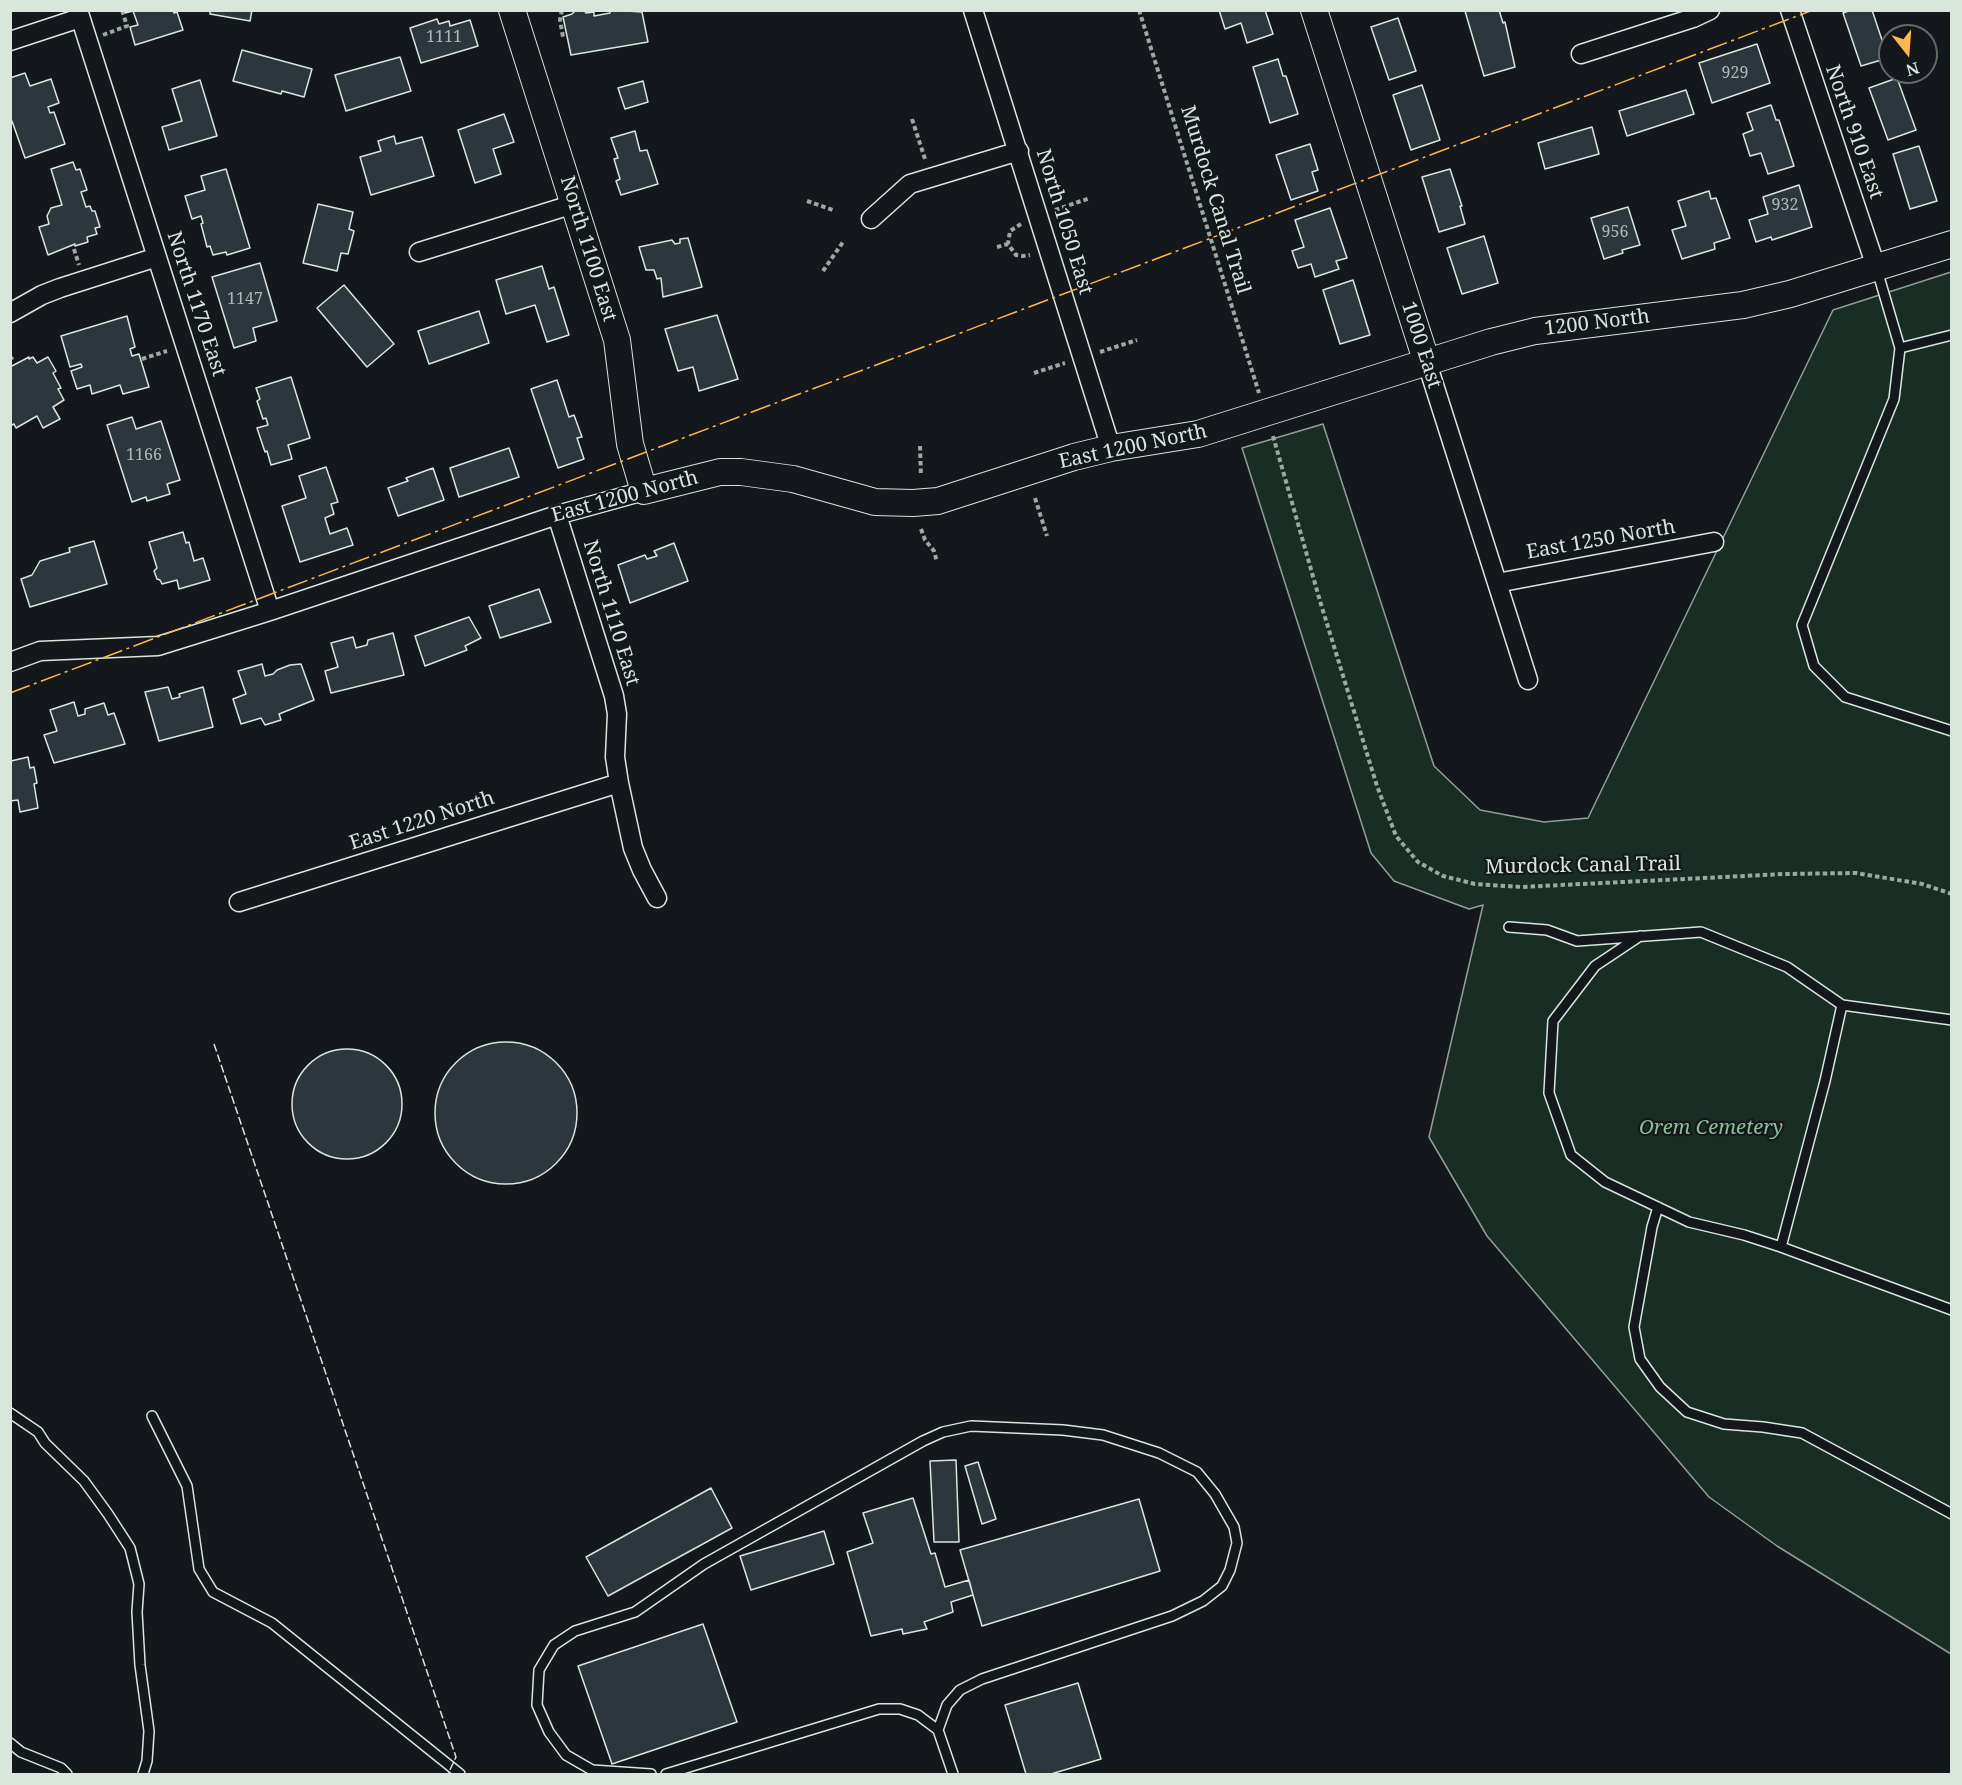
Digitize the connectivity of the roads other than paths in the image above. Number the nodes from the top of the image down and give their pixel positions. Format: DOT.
graph roads {
  1 [pos="512,10"];
  2 [pos="973,10"];
  3 [pos="1314,10"];
  4 [pos="1710,10"];
  5 [pos="1790,10"];
  6 [pos="79,14"];
  7 [pos="10,41"];
  8 [pos="1581,54"];
  9 [pos="1018,151"];
  10 [pos="574,204"];
  11 [pos="871,219"];
  12 [pos="1952,244"];
  13 [pos="419,252"];
  14 [pos="157,257"];
  15 [pos="1876,267"];
  16 [pos="10,313"];
  17 [pos="1952,334"];
  18 [pos="1900,348"];
  19 [pos="1427,363"];
  20 [pos="1254,409"];
  21 [pos="1111,448"];
  22 [pos="644,491"];
  23 [pos="557,515"];
  24 [pos="1714,542"];
  25 [pos="1497,583"];
  26 [pos="270,611"];
  27 [pos="10,662"];
  28 [pos="1528,680"];
  29 [pos="1952,731"];
  30 [pos="619,783"];
  31 [pos="657,898"];
  32 [pos="239,902"];
  33 [pos="1509,927"];
  34 [pos="1640,936"];
  35 [pos="1842,1005"];
  36 [pos="1952,1020"];
  37 [pos="1658,1207"];
  38 [pos="1781,1247"];
  39 [pos="1952,1310"];
  40 [pos="10,1413"];
  41 [pos="152,1416"];
  42 [pos="1952,1514"];
  43 [pos="938,1730"];
  44 [pos="10,1743"];
  45 [pos="67,1774"];
  46 [pos="143,1774"];
  47 [pos="460,1774"];
  48 [pos="651,1774"];
  49 [pos="666,1774"];
  50 [pos="953,1774"];
  1 -- 10 [label="street, North 1100 East"];
  2 -- 9 [label="street, North 1050 East"];
  3 -- 19 [label="street, 1000 East"];
  4 -- 8 [label="street"];
  5 -- 15 [label="street, North 910 East"];
  6 -- 7 [label="street"];
  6 -- 14 [label="street, North 1170 East"];
  9 -- 11 [label="street"];
  9 -- 21 [label="street, North 1050 East"];
  10 -- 13 [label="street"];
  10 -- 22 [label="street, North 1100 East"];
  12 -- 15 [label="street, 1200 North"];
  14 -- 16 [label="street"];
  14 -- 26 [label="street, North 1170 East"];
  15 -- 18 [label="lane"];
  15 -- 19 [label="street, 1200 North"];
  17 -- 18 [label="lane"];
  18 -- 29 [label="lane"];
  19 -- 20 [label="street, 1200 North"];
  19 -- 25 [label="street, 1000 East"];
  20 -- 21 [label="street, East 1200 North"];
  21 -- 22 [label="street, East 1200 North"];
  22 -- 23 [label="street, East 1200 North"];
  23 -- 26 [label="street, East 1200 North"];
  23 -- 30 [label="street, North 1110 East"];
  24 -- 25 [label="street, East 1250 North"];
  25 -- 28 [label="street, 1000 East"];
  26 -- 27 [label="street, East 1200 North"];
  30 -- 31 [label="street, North 1110 East"];
  30 -- 32 [label="street, East 1220 North"];
  33 -- 34 [label="lane"];
  34 -- 35 [label="lane"];
  34 -- 37 [label="lane"];
  35 -- 36 [label="lane"];
  35 -- 38 [label="lane"];
  37 -- 38 [label="lane"];
  37 -- 42 [label="lane"];
  38 -- 39 [label="lane"];
  40 -- 46 [label="lane"];
  41 -- 47 [label="lane"];
  43 -- 48 [label="lane"];
  43 -- 49 [label="lane"];
  43 -- 50 [label="lane"];
  44 -- 45 [label="lane"];
}
